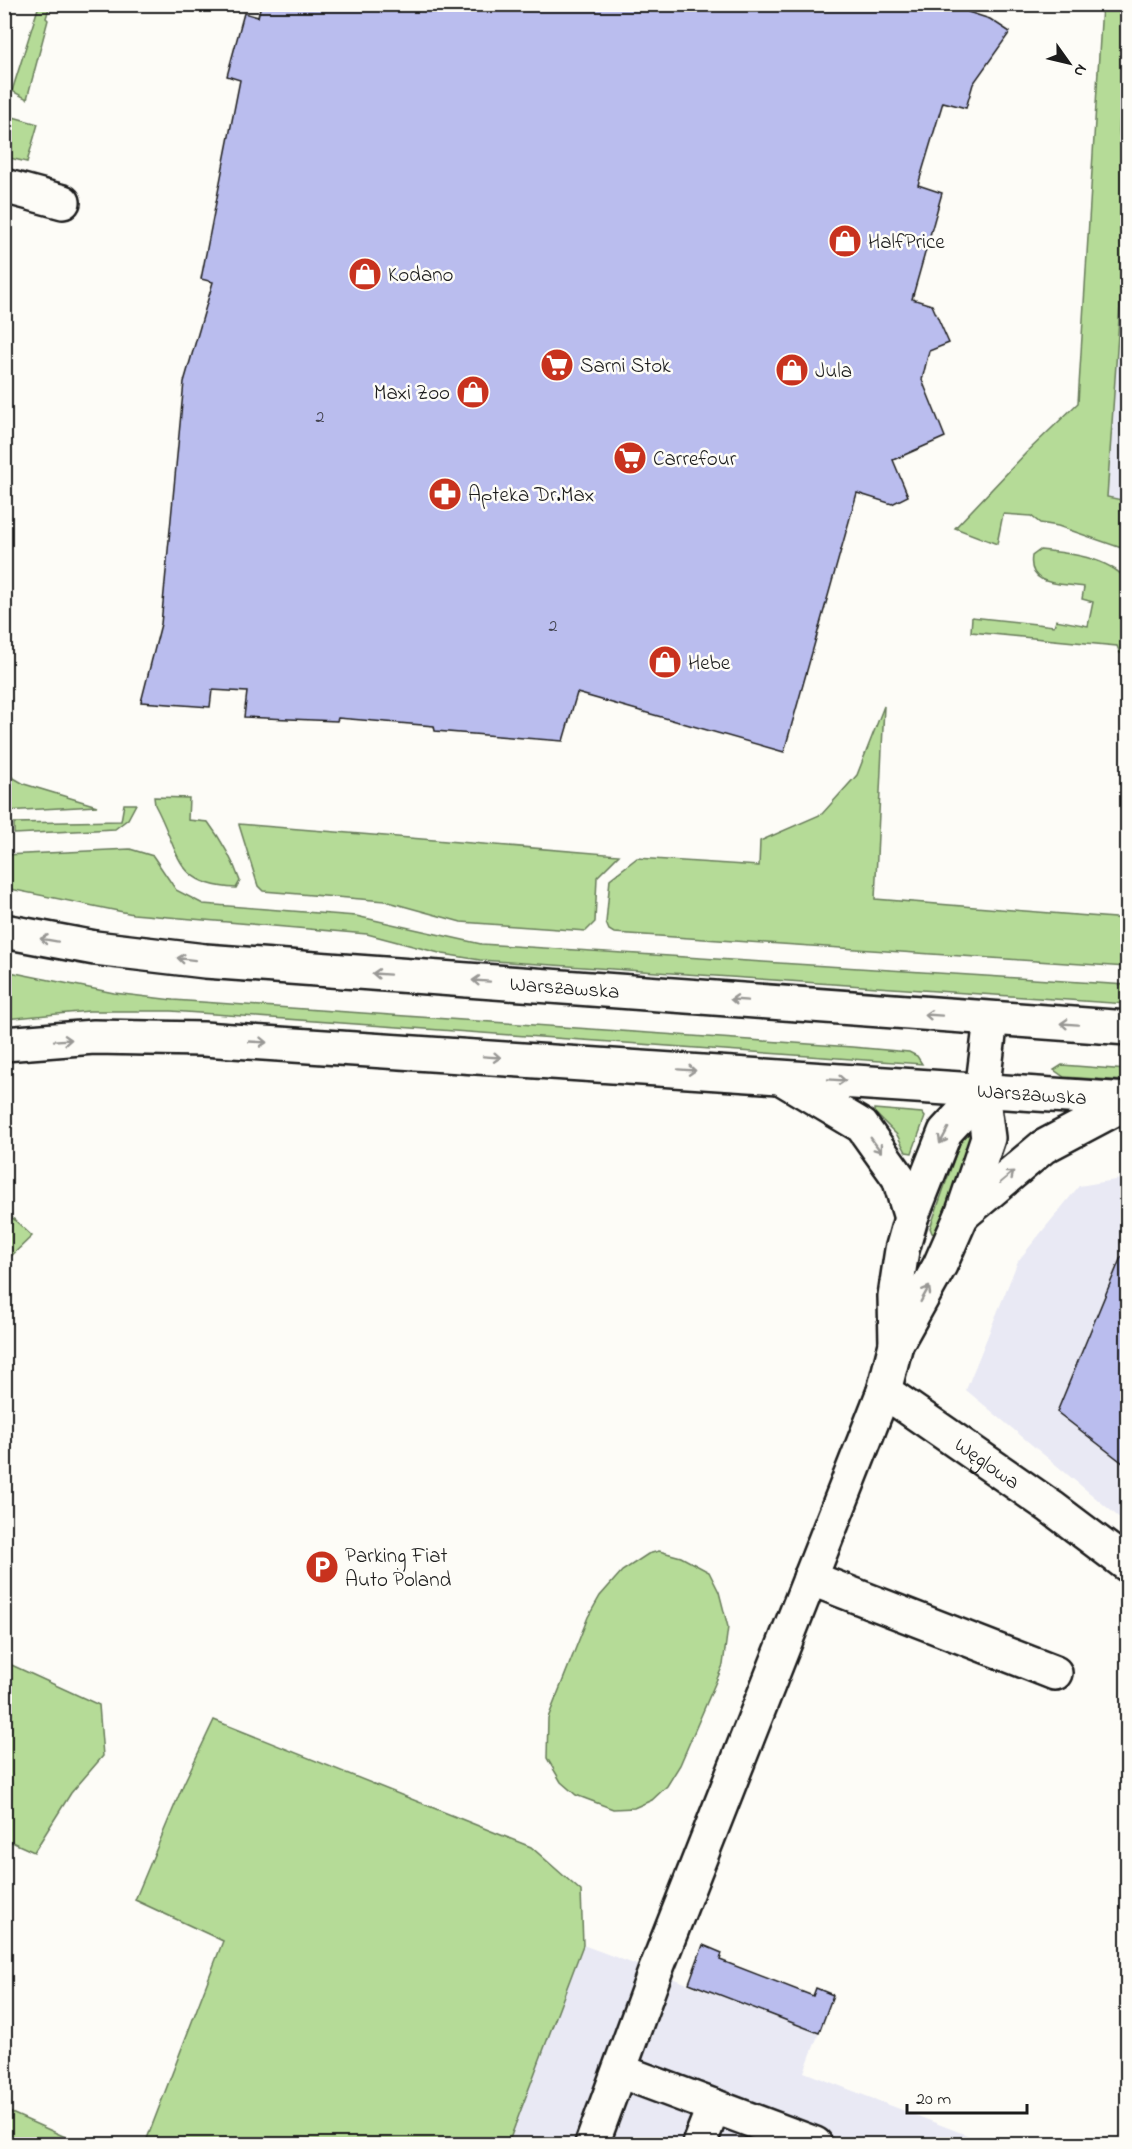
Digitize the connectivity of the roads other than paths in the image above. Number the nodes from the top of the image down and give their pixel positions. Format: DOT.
graph roads {
  1 [pos="4,186"];
  2 [pos="63,202"];
  3 [pos="4,931"];
  4 [pos="991,1019"];
  5 [pos="1128,1028"];
  6 [pos="4,1044"];
  7 [pos="778,1076"];
  8 [pos="982,1092"];
  9 [pos="1128,1101"];
  10 [pos="962,1215"];
  11 [pos="911,1218"];
  12 [pos="896,1344"];
  13 [pos="884,1391"];
  14 [pos="1128,1565"];
  15 [pos="810,1578"];
  16 [pos="1055,1673"];
  17 [pos="620,2070"];
  18 [pos="714,2106"];
  19 [pos="592,2145"];
  20 [pos="699,2145"];
  21 [pos="815,2145"];
  1 -- 2 [label="main road"];
  4 -- 3 [label="main road, Warszawska, one-way"];
  5 -- 4 [label="main road, Warszawska, one-way"];
  4 -- 8 [label="main road"];
  6 -- 7 [label="main road, Warszawska, one-way"];
  7 -- 8 [label="main road, Warszawska, one-way"];
  7 -- 11 [label="main road, one-way"];
  8 -- 9 [label="main road, Warszawska"];
  8 -- 10 [label="main road"];
  8 -- 11 [label="main road, one-way"];
  10 -- 9 [label="main road, one-way"];
  12 -- 10 [label="main road, one-way"];
  11 -- 12 [label="main road"];
  12 -- 13 [label="main road"];
  13 -- 14 [label="main road, Węglowa"];
  13 -- 15 [label="main road"];
  15 -- 16 [label="main road"];
  15 -- 17 [label="main road"];
  17 -- 18 [label="main road"];
  17 -- 19 [label="main road"];
  18 -- 20 [label="main road"];
  18 -- 21 [label="main road"];
}
